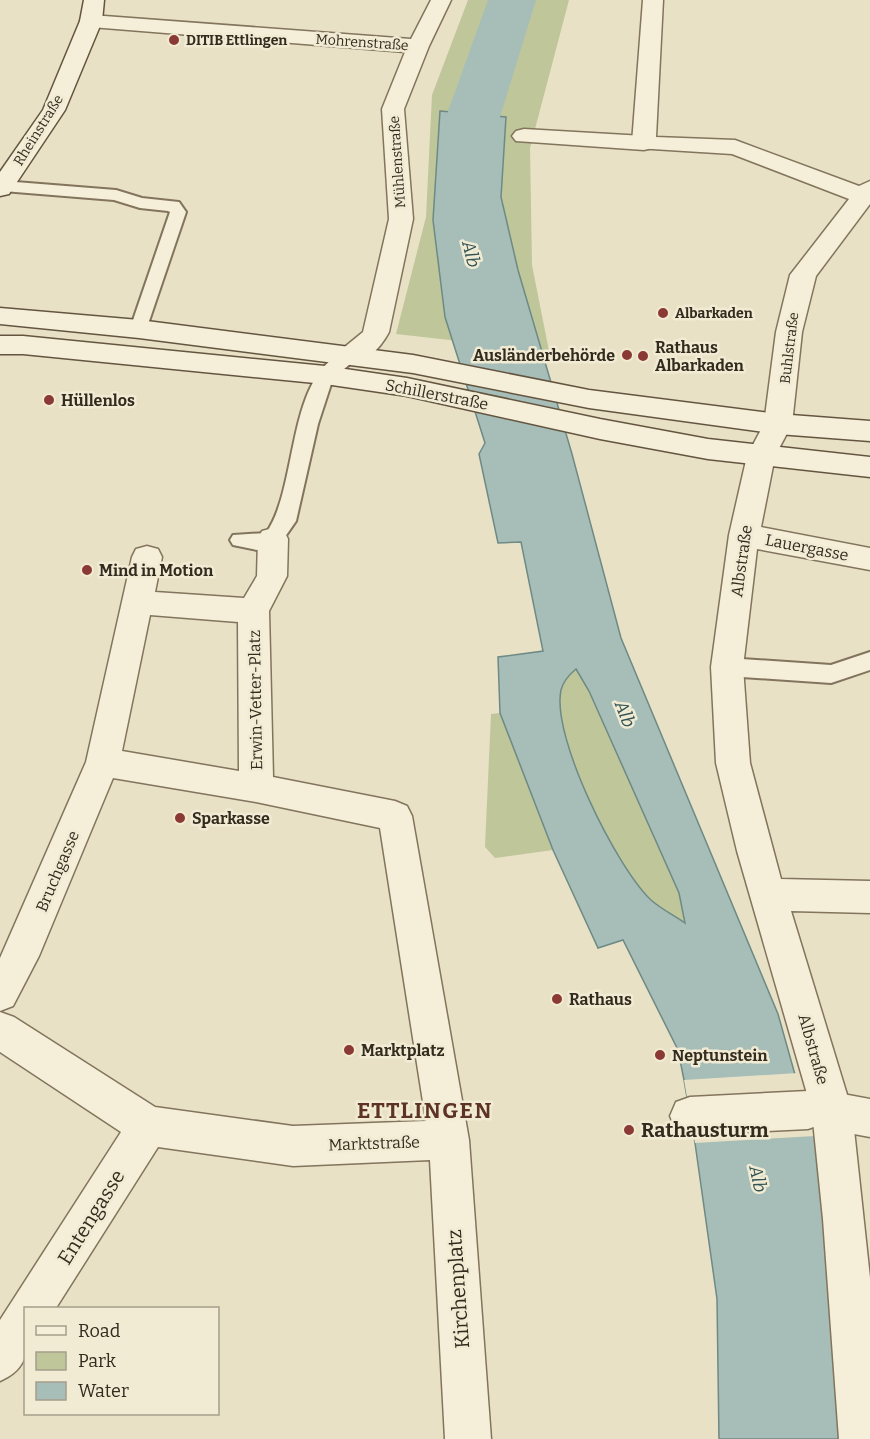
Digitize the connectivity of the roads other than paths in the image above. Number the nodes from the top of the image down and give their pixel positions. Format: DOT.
graph roads {
  1 [pos="441,0"];
  2 [pos="653,0"];
  3 [pos="92,11"];
  4 [pos="418,46"];
  5 [pos="524,136"];
  6 [pos="644,142"];
  7 [pos="1,187"];
  8 [pos="866,192"];
  9 [pos="0,316"];
  10 [pos="139,329"];
  11 [pos="0,345"];
  12 [pos="351,356"];
  13 [pos="325,375"];
  14 [pos="455,384"];
  15 [pos="777,424"];
  16 [pos="870,431"];
  17 [pos="761,456"];
  18 [pos="870,467"];
  19 [pos="744,535"];
  20 [pos="273,539"];
  21 [pos="240,540"];
  22 [pos="147,557"];
  23 [pos="870,559"];
  24 [pos="137,602"];
  25 [pos="253,611"];
  26 [pos="870,661"];
  27 [pos="727,668"];
  28 [pos="105,753"];
  29 [pos="256,788"];
  30 [pos="769,895"];
  31 [pos="870,897"];
  32 [pos="0,994"];
  33 [pos="0,1030"];
  34 [pos="836,1113"];
  35 [pos="690,1116"];
  36 [pos="148,1125"];
  37 [pos="449,1140"];
  38 [pos="33,1307"];
  39 [pos="24,1322"];
  40 [pos="0,1359"];
  41 [pos="468,1439"];
  42 [pos="862,1439"];
  1 -- 4 [label="street, Mühlenstraße"];
  2 -- 6 [label="street"];
  3 -- 4 [label="street, Mohrenstraße"];
  3 -- 7 [label="street, Rheinstraße"];
  4 -- 12 [label="street, Mühlenstraße"];
  5 -- 6 [label="street"];
  6 -- 8 [label="street"];
  7 -- 10 [label="lane"];
  8 -- 15 [label="street, Buhlstraße"];
  9 -- 10 [label="street, Schillerstraße"];
  10 -- 12 [label="street, Schillerstraße"];
  11 -- 13 [label="street, Schillerstraße"];
  12 -- 13 [label="lane"];
  12 -- 14 [label="street, Schillerstraße"];
  13 -- 14 [label="street, Schillerstraße"];
  13 -- 20 [label="lane"];
  14 -- 15 [label="street, Schillerstraße"];
  14 -- 17 [label="street, Schillerstraße"];
  15 -- 16 [label="street, Schillerstraße"];
  15 -- 17 [label="street, Buhlstraße"];
  17 -- 18 [label="street, Schillerstraße"];
  17 -- 19 [label="street, Albstraße"];
  19 -- 23 [label="street, Lauergasse"];
  19 -- 27 [label="street, Albstraße"];
  20 -- 21 [label="lane"];
  20 -- 25 [label="street"];
  22 -- 24 [label="street"];
  24 -- 25 [label="street"];
  24 -- 28 [label="street"];
  25 -- 29 [label="street, Erwin-Vetter-Platz"];
  26 -- 27 [label="lane"];
  27 -- 30 [label="street, Albstraße"];
  28 -- 29 [label="street, Erwin-Vetter-Platz"];
  28 -- 32 [label="street, Bruchgasse"];
  29 -- 37 [label="street, Erwin-Vetter-Platz"];
  30 -- 31 [label="street"];
  30 -- 34 [label="street, Albstraße"];
  33 -- 36 [label="street, Marktstraße"];
  34 -- 35 [label="street"];
  34 -- 42 [label="street, Albstraße"];
  36 -- 37 [label="street, Marktstraße"];
  36 -- 38 [label="street, Entengasse"];
  37 -- 41 [label="street, Kirchenplatz"];
  39 -- 40 [label="street"];
}
